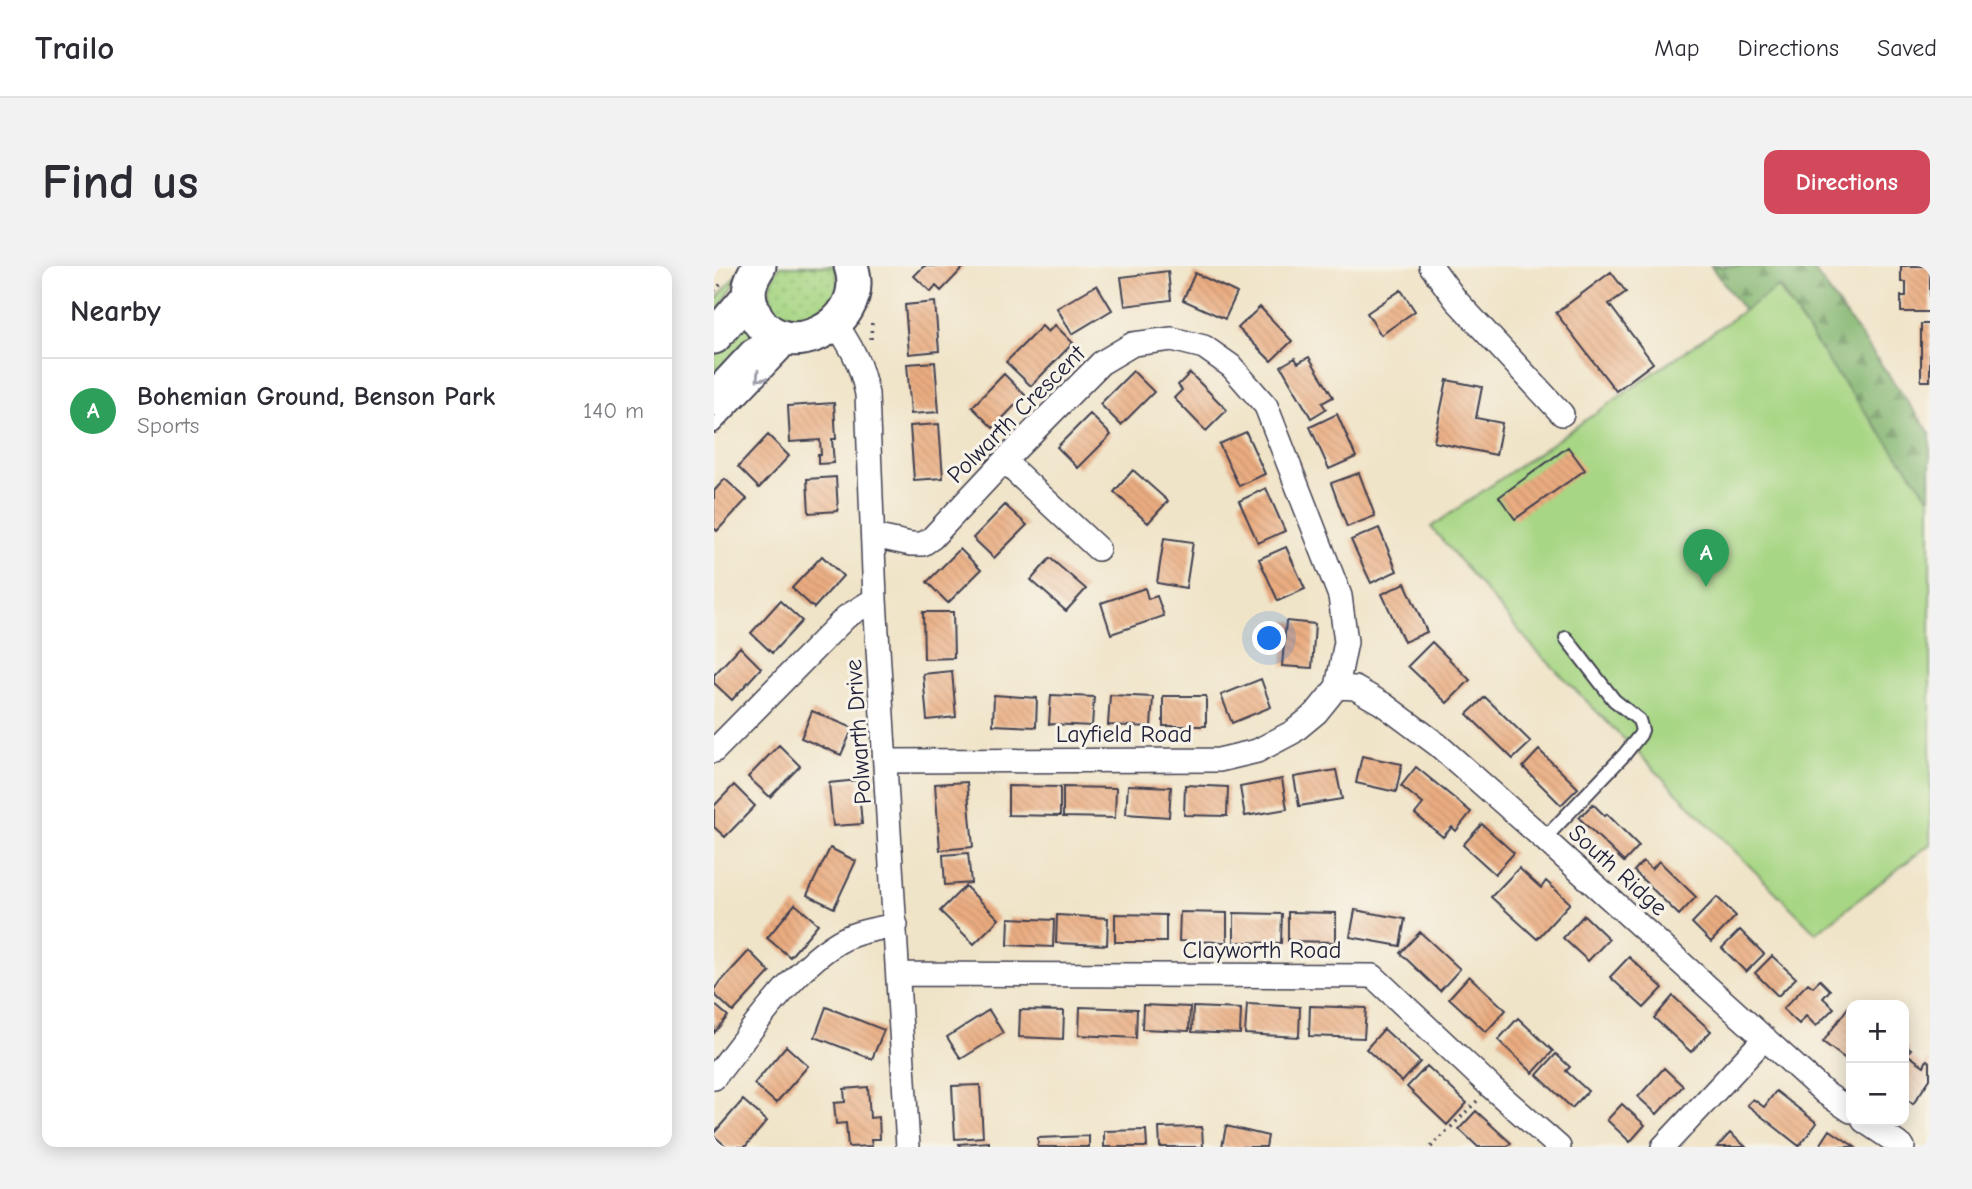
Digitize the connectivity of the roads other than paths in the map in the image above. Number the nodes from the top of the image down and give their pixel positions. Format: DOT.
graph roads {
  1 [pos="760,266"];
  2 [pos="851,266"];
  3 [pos="1431,266"];
  4 [pos="748,297"];
  5 [pos="835,322"];
  6 [pos="714,337"];
  7 [pos="791,339"];
  8 [pos="714,400"];
  9 [pos="1562,414"];
  10 [pos="714,426"];
  11 [pos="1004,461"];
  12 [pos="873,536"];
  13 [pos="1098,549"];
  14 [pos="875,599"];
  15 [pos="1566,638"];
  16 [pos="1337,687"];
  17 [pos="714,751"];
  18 [pos="886,761"];
  19 [pos="1544,839"];
  20 [pos="896,925"];
  21 [pos="898,974"];
  22 [pos="1765,1038"];
  23 [pos="714,1079"];
  24 [pos="1846,1108"];
  25 [pos="1872,1126"];
  26 [pos="908,1147"];
  27 [pos="1559,1147"];
  28 [pos="1663,1147"];
  29 [pos="1903,1147"];
  1 -- 4 [label="main road"];
  2 -- 5 [label="main road"];
  3 -- 9 [label="street"];
  4 -- 6 [label="main road"];
  4 -- 7 [label="main road"];
  5 -- 7 [label="main road"];
  5 -- 12 [label="street, Polwarth Drive"];
  7 -- 8 [label="main road"];
  7 -- 10 [label="lane, one-way"];
  11 -- 12 [label="street, Polwarth Crescent"];
  11 -- 13 [label="street"];
  11 -- 16 [label="street, Polwarth Crescent"];
  12 -- 14 [label="street, Polwarth Drive"];
  14 -- 17 [label="street"];
  14 -- 18 [label="street, Polwarth Drive"];
  15 -- 19 [label="lane"];
  16 -- 18 [label="street, Layfield Road"];
  16 -- 19 [label="street, South Ridge"];
  18 -- 20 [label="street, Polwarth Drive"];
  19 -- 22 [label="street, South Ridge"];
  20 -- 21 [label="street, Polwarth Drive"];
  20 -- 23 [label="street"];
  21 -- 26 [label="street, Polwarth Drive"];
  21 -- 27 [label="street, Clayworth Road"];
  22 -- 24 [label="street, South Ridge"];
  22 -- 28 [label="street"];
  25 -- 29 [label="street"];
}
